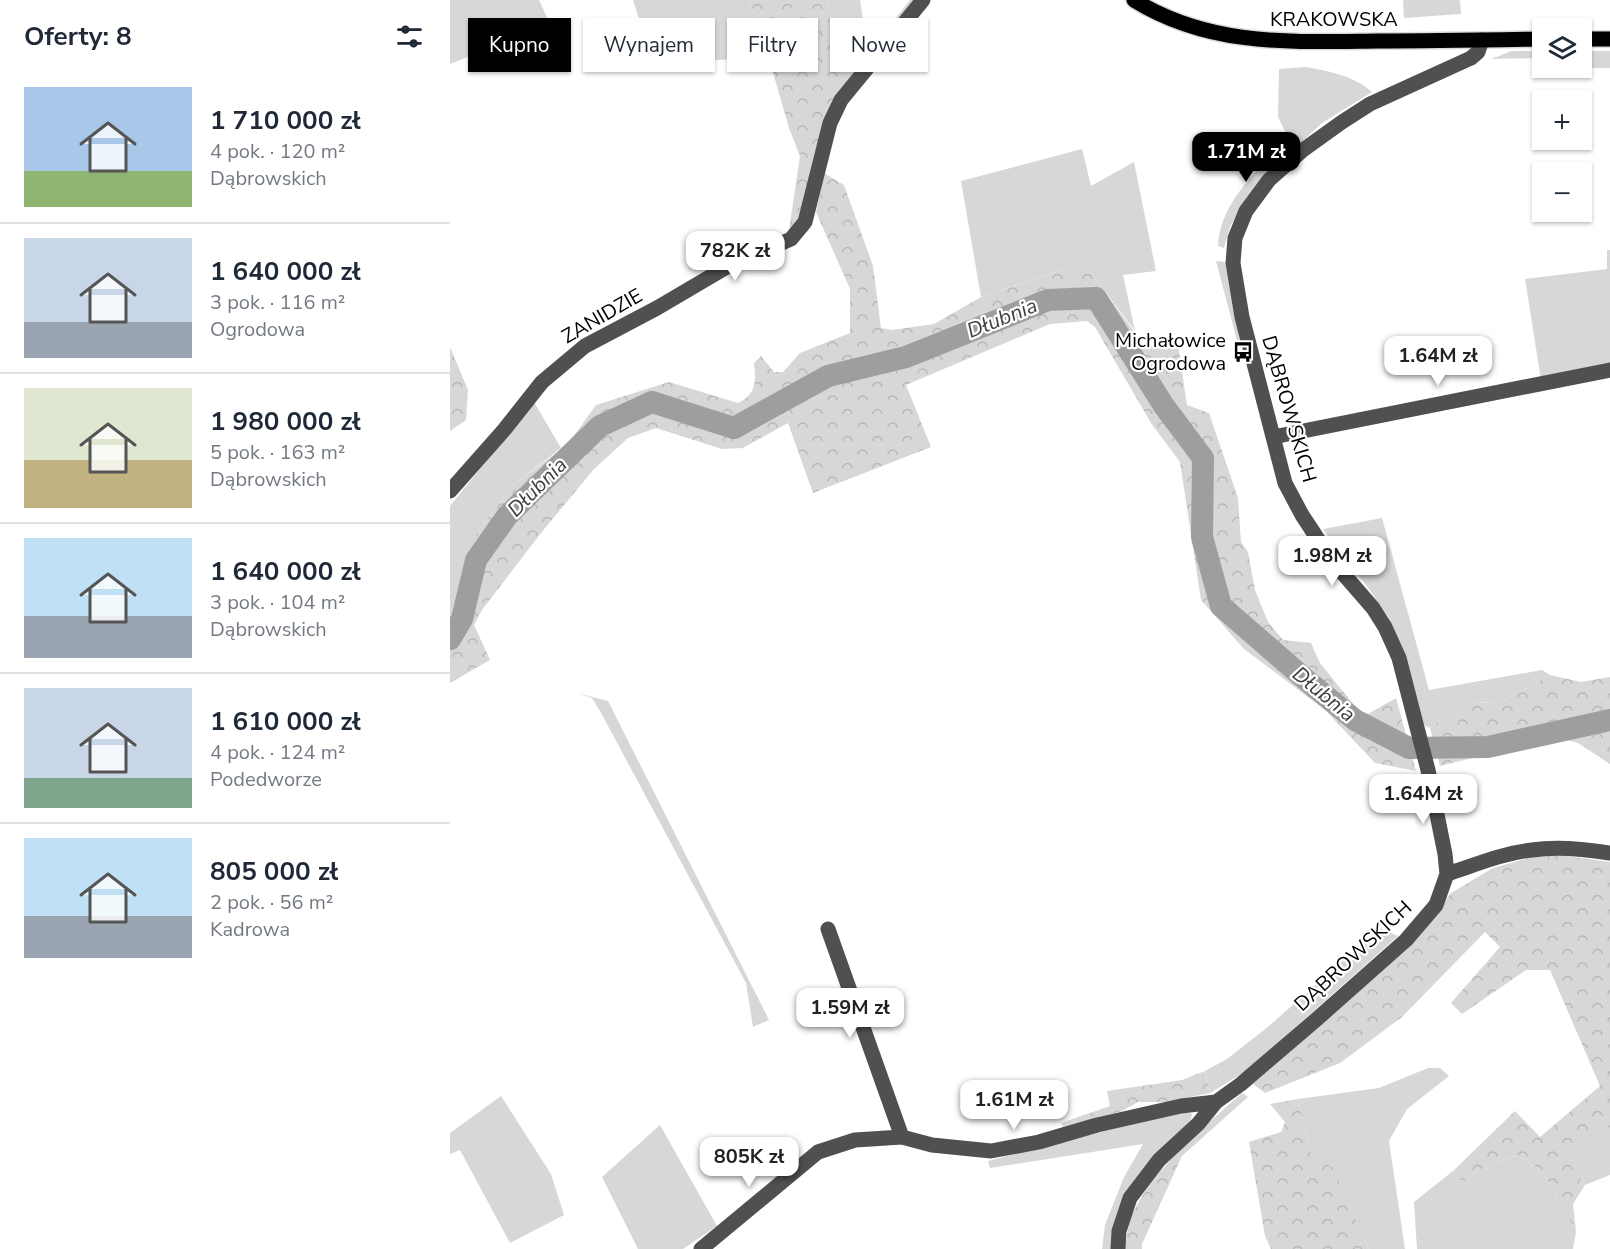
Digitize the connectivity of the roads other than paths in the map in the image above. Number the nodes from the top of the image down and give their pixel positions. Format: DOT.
graph roads {
  1 [pos="923,0"];
  2 [pos="1134,0"];
  3 [pos="1532,39"];
  4 [pos="1592,39"];
  5 [pos="1610,39"];
  6 [pos="1482,40"];
  7 [pos="1610,370"];
  8 [pos="1273,437"];
  9 [pos="450,491"];
  10 [pos="1610,853"];
  11 [pos="1447,874"];
  12 [pos="828,929"];
  13 [pos="1216,1102"];
  14 [pos="902,1137"];
  15 [pos="701,1249"];
  16 [pos="1118,1249"];
  1 -- 9 [label="street, ZANIDZIE"];
  2 -- 6 [label="main road, KRAKOWSKA"];
  3 -- 6 [label="main road, KRAKOWSKA"];
  4 -- 5 [label="main road"];
  6 -- 8 [label="street, DĄBROWSKICH"];
  7 -- 8 [label="street"];
  8 -- 11 [label="street, DĄBROWSKICH"];
  10 -- 11 [label="street"];
  11 -- 13 [label="street, DĄBROWSKICH"];
  12 -- 14 [label="street"];
  13 -- 14 [label="street"];
  13 -- 16 [label="street, DĄBROWSKICH"];
  14 -- 15 [label="street"];
}
